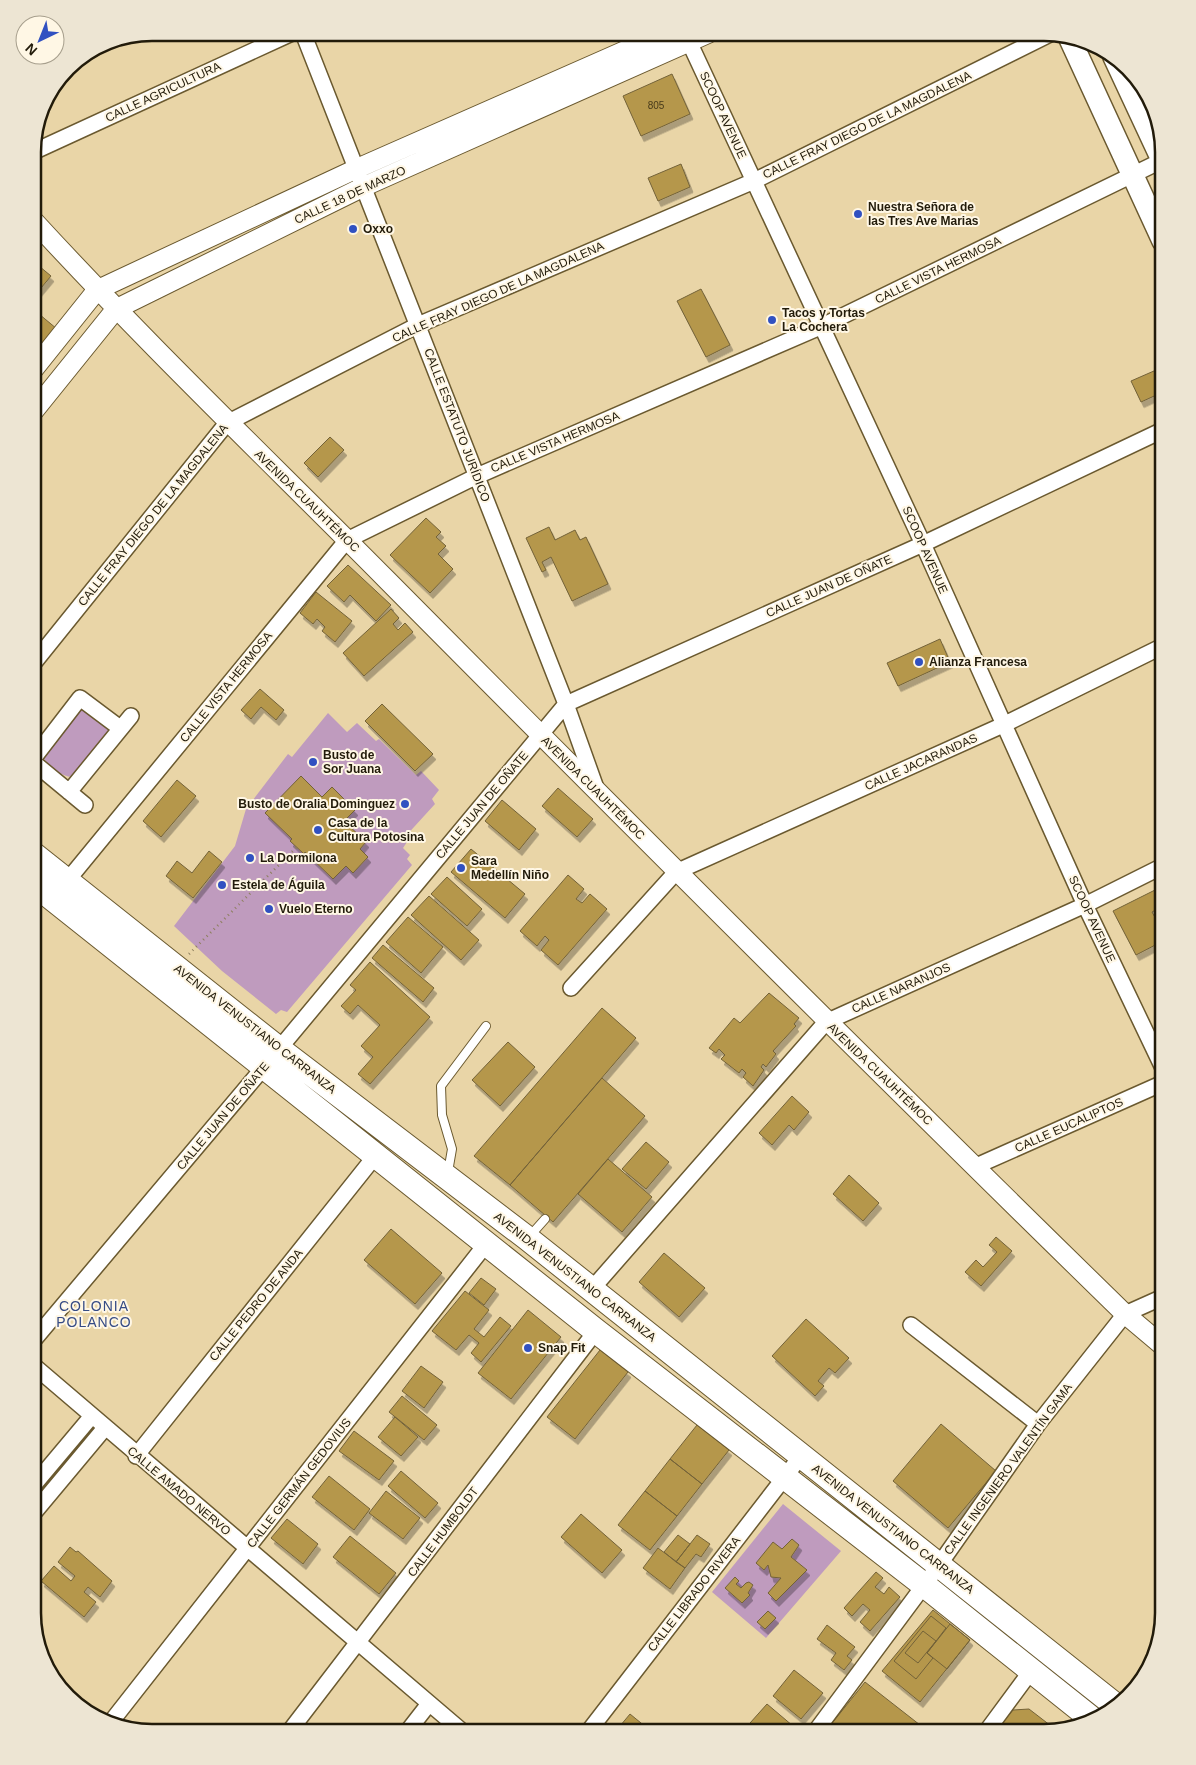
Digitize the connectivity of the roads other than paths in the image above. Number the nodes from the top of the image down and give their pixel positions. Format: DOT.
graph roads {
  1 [pos="273,41"];
  2 [pos="306,41"];
  3 [pos="647,41"];
  4 [pos="678,41"];
  5 [pos="689,41"];
  6 [pos="1036,41"];
  7 [pos="1073,45"];
  8 [pos="1121,73"];
  9 [pos="1154,143"];
  10 [pos="41,148"];
  11 [pos="1155,165"];
  12 [pos="356,169"];
  13 [pos="1133,175"];
  14 [pos="754,181"];
  15 [pos="364,187"];
  16 [pos="1155,223"];
  17 [pos="41,229"];
  18 [pos="97,290"];
  19 [pos="116,309"];
  20 [pos="418,325"];
  21 [pos="820,327"];
  22 [pos="41,360"];
  23 [pos="41,402"];
  24 [pos="227,423"];
  25 [pos="1155,434"];
  26 [pos="477,476"];
  27 [pos="347,540"];
  28 [pos="923,544"];
  29 [pos="1155,650"];
  30 [pos="41,654"];
  31 [pos="566,704"];
  32 [pos="132,716"];
  33 [pos="1003,725"];
  34 [pos="120,728"];
  35 [pos="540,735"];
  36 [pos="41,750"];
  37 [pos="41,768"];
  38 [pos="597,791"];
  39 [pos="69,792"];
  40 [pos="85,805"];
  41 [pos="41,860"];
  42 [pos="1155,870"];
  43 [pos="676,872"];
  44 [pos="67,881"];
  45 [pos="41,889"];
  46 [pos="1085,905"];
  47 [pos="571,988"];
  48 [pos="826,1022"];
  49 [pos="486,1026"];
  50 [pos="279,1049"];
  51 [pos="1155,1049"];
  52 [pos="264,1067"];
  53 [pos="1155,1087"];
  54 [pos="376,1155"];
  55 [pos="974,1167"];
  56 [pos="447,1177"];
  57 [pos="545,1219"];
  58 [pos="527,1238"];
  59 [pos="486,1244"];
  60 [pos="591,1290"];
  61 [pos="1155,1301"];
  62 [pos="1124,1314"];
  63 [pos="911,1325"];
  64 [pos="41,1330"];
  65 [pos="596,1331"];
  66 [pos="1155,1339"];
  67 [pos="41,1374"];
  68 [pos="91,1417"];
  69 [pos="1038,1424"];
  70 [pos="104,1429"];
  71 [pos="136,1456"];
  72 [pos="801,1456"];
  73 [pos="41,1475"];
  74 [pos="785,1477"];
  75 [pos="41,1503"];
  76 [pos="248,1548"];
  77 [pos="939,1565"];
  78 [pos="924,1585"];
  79 [pos="357,1644"];
  80 [pos="1031,1671"];
  81 [pos="1110,1701"];
  82 [pos="428,1704"];
  83 [pos="1086,1715"];
  84 [pos="115,1717"];
  85 [pos="295,1724"];
  86 [pos="413,1724"];
  87 [pos="453,1724"];
  88 [pos="594,1724"];
  89 [pos="821,1724"];
  90 [pos="992,1724"];
  1 -- 10 [label="street, CALLE AGRICULTURA"];
  2 -- 12 [label="street, CALLE ESTATUTO JURÍDICO"];
  3 -- 12 [label="street, CALLE 18 DE MARZO"];
  4 -- 15 [label="street, CALLE 18 DE MARZO"];
  5 -- 14 [label="street, SCOOP AVENUE"];
  6 -- 14 [label="street, CALLE FRAY DIEGO DE LA MAGDALENA"];
  7 -- 13 [label="main road"];
  8 -- 9 [label="main road"];
  11 -- 13 [label="street, CALLE VISTA HERMOSA"];
  12 -- 15 [label="street, CALLE ESTATUTO JURÍDICO"];
  12 -- 18 [label="street, CALLE 18 DE MARZO"];
  13 -- 16 [label="main road"];
  13 -- 21 [label="street, CALLE VISTA HERMOSA"];
  14 -- 20 [label="street, CALLE FRAY DIEGO DE LA MAGDALENA"];
  14 -- 21 [label="street, SCOOP AVENUE"];
  15 -- 19 [label="street, CALLE 18 DE MARZO"];
  15 -- 20 [label="street, CALLE ESTATUTO JURÍDICO"];
  17 -- 18 [label="street, AVENIDA CUAUHTÉMOC"];
  18 -- 19 [label="street, AVENIDA CUAUHTÉMOC"];
  18 -- 22 [label="street, CALLE 18 DE MARZO"];
  19 -- 23 [label="street, CALLE 18 DE MARZO"];
  19 -- 24 [label="street, AVENIDA CUAUHTÉMOC"];
  20 -- 24 [label="street, CALLE FRAY DIEGO DE LA MAGDALENA"];
  20 -- 26 [label="street, CALLE ESTATUTO JURÍDICO"];
  21 -- 26 [label="street, CALLE VISTA HERMOSA"];
  21 -- 28 [label="street, SCOOP AVENUE"];
  24 -- 27 [label="street, AVENIDA CUAUHTÉMOC"];
  24 -- 30 [label="street, CALLE FRAY DIEGO DE LA MAGDALENA"];
  25 -- 28 [label="street, CALLE JUAN DE OÑATE"];
  26 -- 27 [label="street, CALLE VISTA HERMOSA"];
  26 -- 31 [label="street, CALLE ESTATUTO JURÍDICO"];
  27 -- 35 [label="street, AVENIDA CUAUHTÉMOC"];
  27 -- 44 [label="street, CALLE VISTA HERMOSA"];
  28 -- 31 [label="street, CALLE JUAN DE OÑATE"];
  28 -- 33 [label="street, SCOOP AVENUE"];
  29 -- 33 [label="street, CALLE JACARANDAS"];
  31 -- 35 [label="street, CALLE JUAN DE OÑATE"];
  31 -- 38 [label="street, CALLE ESTATUTO JURÍDICO"];
  32 -- 34 [label="street"];
  33 -- 43 [label="street, CALLE JACARANDAS"];
  33 -- 46 [label="street, SCOOP AVENUE"];
  34 -- 36 [label="street"];
  34 -- 39 [label="street"];
  35 -- 38 [label="street, AVENIDA CUAUHTÉMOC"];
  35 -- 50 [label="street, CALLE JUAN DE OÑATE"];
  37 -- 39 [label="street"];
  38 -- 43 [label="street, AVENIDA CUAUHTÉMOC"];
  39 -- 40 [label="street"];
  41 -- 44 [label="main road, AVENIDA VENUSTIANO CARRANZA"];
  42 -- 46 [label="street, CALLE NARANJOS"];
  43 -- 47 [label="street"];
  43 -- 48 [label="street, AVENIDA CUAUHTÉMOC"];
  44 -- 50 [label="main road, AVENIDA VENUSTIANO CARRANZA"];
  45 -- 52 [label="main road, AVENIDA VENUSTIANO CARRANZA"];
  46 -- 48 [label="street, CALLE NARANJOS"];
  46 -- 51 [label="street, SCOOP AVENUE"];
  48 -- 55 [label="street, AVENIDA CUAUHTÉMOC"];
  48 -- 60 [label="street, CALLE NARANJOS"];
  49 -- 56 [label="lane"];
  50 -- 52 [label="street, CALLE JUAN DE OÑATE"];
  50 -- 56 [label="main road, AVENIDA VENUSTIANO CARRANZA"];
  52 -- 54 [label="main road, AVENIDA VENUSTIANO CARRANZA"];
  52 -- 64 [label="street, CALLE JUAN DE OÑATE"];
  53 -- 55 [label="street, CALLE EUCALIPTOS"];
  54 -- 59 [label="main road, AVENIDA VENUSTIANO CARRANZA"];
  54 -- 71 [label="street, CALLE PEDRO DE ANDA"];
  55 -- 62 [label="street, AVENIDA CUAUHTÉMOC"];
  56 -- 58 [label="main road, AVENIDA VENUSTIANO CARRANZA"];
  57 -- 58 [label="lane"];
  58 -- 60 [label="main road, AVENIDA VENUSTIANO CARRANZA"];
  59 -- 65 [label="main road, AVENIDA VENUSTIANO CARRANZA"];
  59 -- 76 [label="street, CALLE GERMÁN GEDOVIUS"];
  60 -- 72 [label="main road, AVENIDA VENUSTIANO CARRANZA"];
  61 -- 62 [label="street, CALLE INGENIERO VALENTÍN GAMA"];
  62 -- 66 [label="street, AVENIDA CUAUHTÉMOC"];
  62 -- 69 [label="street, CALLE INGENIERO VALENTÍN GAMA"];
  63 -- 69 [label="street"];
  65 -- 74 [label="main road, AVENIDA VENUSTIANO CARRANZA"];
  65 -- 79 [label="street, CALLE HUMBOLDT"];
  67 -- 68 [label="street, CALLE AMADO NERVO"];
  68 -- 70 [label="street, CALLE AMADO NERVO"];
  68 -- 73 [label="street"];
  69 -- 77 [label="street, CALLE INGENIERO VALENTÍN GAMA"];
  70 -- 71 [label="street, CALLE AMADO NERVO"];
  70 -- 75 [label="street"];
  71 -- 76 [label="street, CALLE AMADO NERVO"];
  72 -- 74 [label="street, CALLE LIBRADO RIVERA"];
  72 -- 77 [label="main road, AVENIDA VENUSTIANO CARRANZA"];
  74 -- 78 [label="main road, AVENIDA VENUSTIANO CARRANZA"];
  74 -- 88 [label="street, CALLE LIBRADO RIVERA"];
  76 -- 79 [label="street, CALLE AMADO NERVO"];
  76 -- 84 [label="street, CALLE GERMÁN GEDOVIUS"];
  77 -- 78 [label="street, CALLE INGENIERO VALENTÍN GAMA"];
  77 -- 81 [label="main road, AVENIDA VENUSTIANO CARRANZA"];
  78 -- 80 [label="main road, AVENIDA VENUSTIANO CARRANZA"];
  78 -- 89 [label="street, CALLE INGENIERO VALENTÍN GAMA"];
  79 -- 82 [label="street, CALLE AMADO NERVO"];
  79 -- 85 [label="street, CALLE HUMBOLDT"];
  80 -- 83 [label="main road, AVENIDA VENUSTIANO CARRANZA"];
  80 -- 90 [label="street"];
  82 -- 86 [label="street"];
  82 -- 87 [label="street, CALLE AMADO NERVO"];
}
